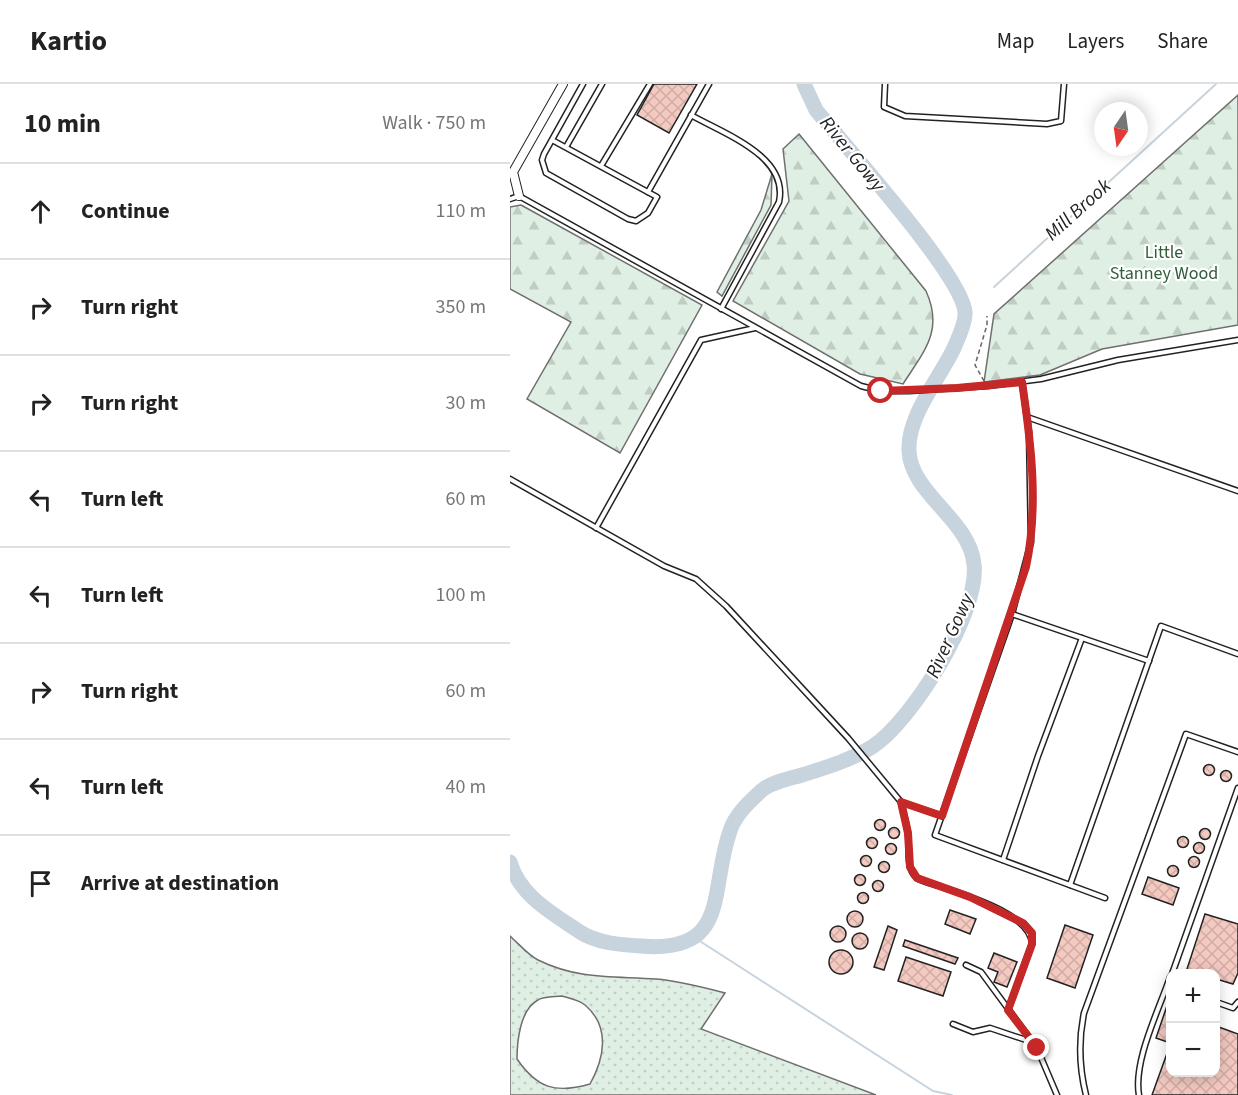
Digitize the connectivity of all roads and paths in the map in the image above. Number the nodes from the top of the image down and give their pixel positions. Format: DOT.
graph roads {
  1 [pos="563,84"];
  2 [pos="583,84"];
  3 [pos="602,84"];
  4 [pos="650,84"];
  5 [pos="709,84"];
  6 [pos="885,84"];
  7 [pos="1064,84"];
  8 [pos="691,116"];
  9 [pos="552,140"];
  10 [pos="566,147"];
  11 [pos="601,166"];
  12 [pos="512,170"];
  13 [pos="648,192"];
  14 [pos="519,196"];
  15 [pos="510,199"];
  16 [pos="721,309"];
  17 [pos="987,316"];
  18 [pos="756,328"];
  19 [pos="1238,340"];
  20 [pos="1022,382"];
  21 [pos="988,386"];
  22 [pos="1027,417"];
  23 [pos="510,479"];
  24 [pos="1238,491"];
  25 [pos="596,528"];
  26 [pos="1012,614"];
  27 [pos="1082,638"];
  28 [pos="1238,654"];
  29 [pos="1149,661"];
  30 [pos="1238,752"];
  31 [pos="1238,788"];
  32 [pos="901,802"];
  33 [pos="942,816"];
  34 [pos="1003,860"];
  35 [pos="1070,885"];
  36 [pos="1106,898"];
  37 [pos="966,965"];
  38 [pos="1173,969"];
  39 [pos="1166,993"];
  40 [pos="1238,1002"];
  41 [pos="1220,1004"];
  42 [pos="1008,1010"];
  43 [pos="953,1024"];
  44 [pos="1033,1042"];
  45 [pos="1057,1095"];
  46 [pos="1086,1095"];
  47 [pos="1139,1095"];
  1 -- 12 [label="street"];
  2 -- 9 [label="lane"];
  3 -- 10 [label="lane"];
  4 -- 11 [label="lane"];
  5 -- 8 [label="lane"];
  6 -- 7 [label="lane"];
  8 -- 13 [label="lane"];
  8 -- 16 [label="lane"];
  9 -- 10 [label="lane"];
  9 -- 13 [label="lane"];
  10 -- 11 [label="lane"];
  11 -- 13 [label="lane"];
  12 -- 14 [label="street"];
  14 -- 15 [label="lane"];
  14 -- 16 [label="lane"];
  16 -- 18 [label="lane"];
  17 -- 21 [label="path"];
  18 -- 21 [label="lane"];
  18 -- 25 [label="lane"];
  19 -- 20 [label="lane"];
  20 -- 21 [label="lane"];
  20 -- 22 [label="lane"];
  22 -- 24 [label="lane"];
  22 -- 26 [label="lane"];
  23 -- 25 [label="lane"];
  25 -- 32 [label="lane"];
  26 -- 27 [label="lane"];
  26 -- 33 [label="lane"];
  27 -- 29 [label="lane"];
  27 -- 34 [label="lane"];
  28 -- 29 [label="lane"];
  29 -- 35 [label="lane"];
  30 -- 46 [label="lane"];
  31 -- 38 [label="lane"];
  32 -- 33 [label="lane"];
  32 -- 42 [label="lane"];
  33 -- 34 [label="lane"];
  34 -- 35 [label="lane"];
  35 -- 36 [label="lane"];
  37 -- 42 [label="lane"];
  39 -- 47 [label="lane"];
  40 -- 41 [label="lane"];
  42 -- 44 [label="lane"];
  43 -- 44 [label="lane"];
  44 -- 45 [label="lane"];
}
